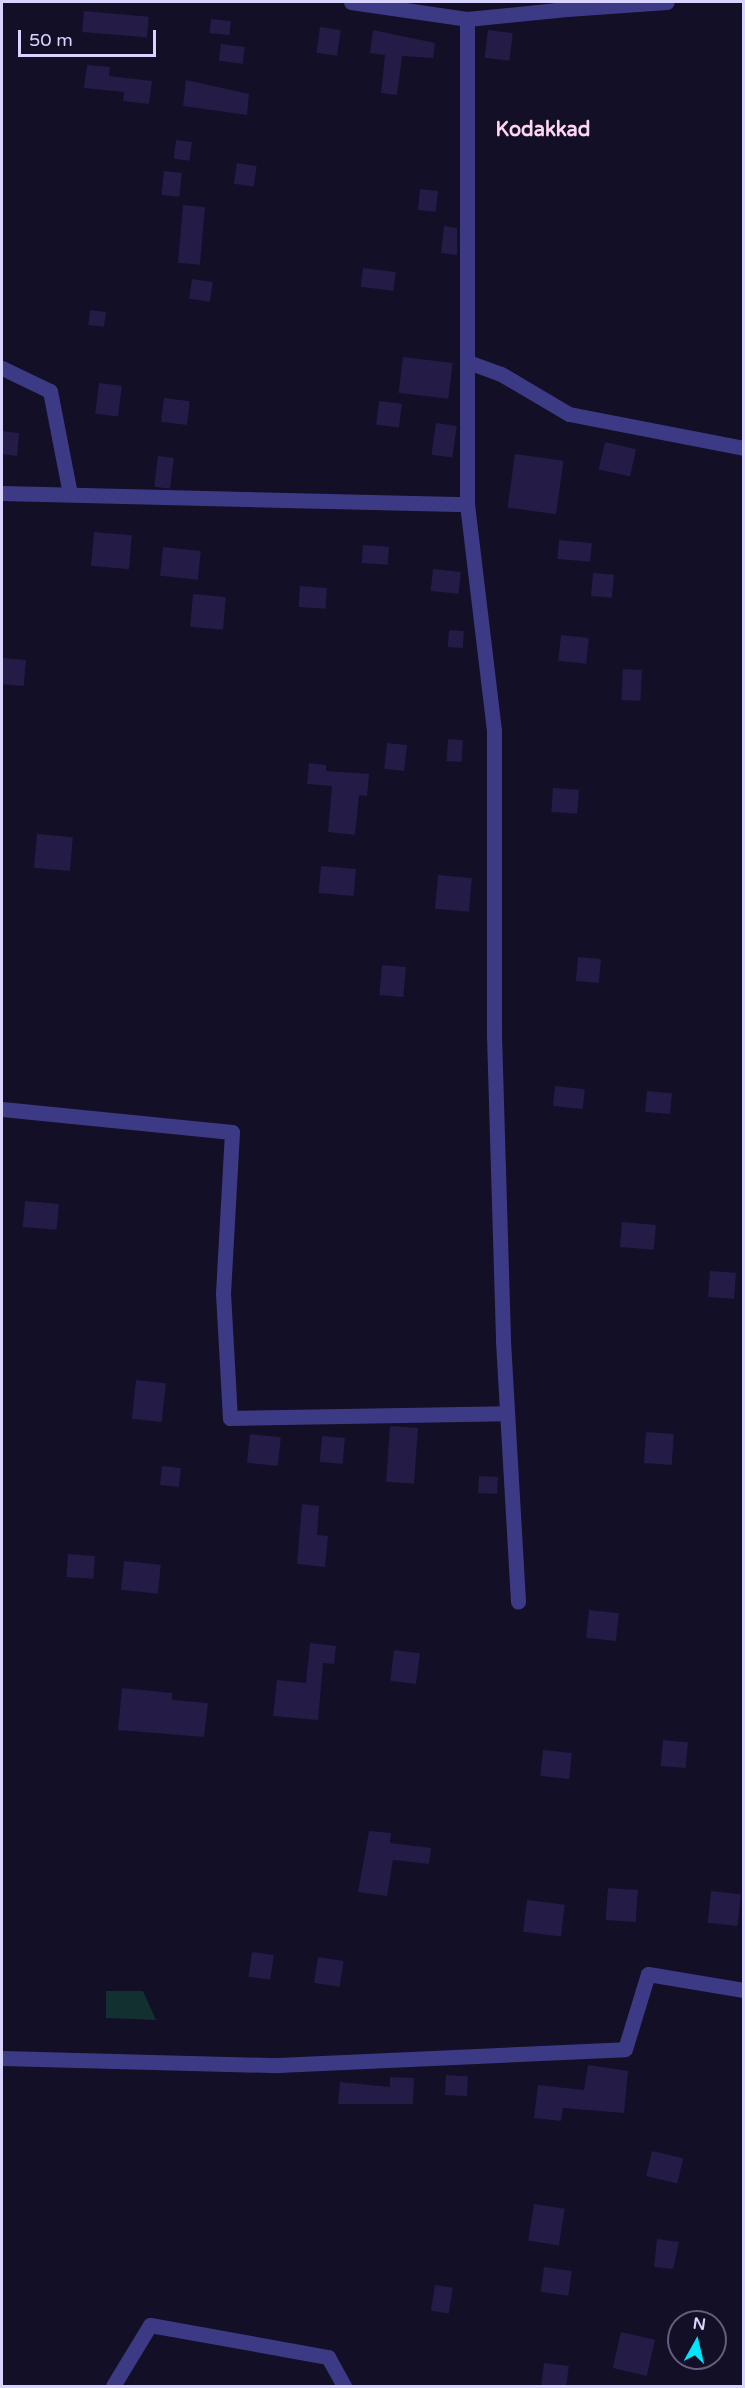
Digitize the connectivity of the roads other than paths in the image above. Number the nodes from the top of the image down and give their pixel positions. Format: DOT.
graph roads {
  1 [pos="351,2"];
  2 [pos="667,2"];
  3 [pos="567,5"];
  4 [pos="467,19"];
  5 [pos="468,363"];
  6 [pos="2,368"];
  7 [pos="744,448"];
  8 [pos="2,493"];
  9 [pos="70,494"];
  10 [pos="468,504"];
  11 [pos="2,1109"];
  12 [pos="507,1413"];
  13 [pos="518,1602"];
  14 [pos="744,1990"];
  15 [pos="2,2058"];
  16 [pos="113,2386"];
  17 [pos="344,2386"];
  1 -- 4 [label="street"];
  2 -- 3 [label="street"];
  3 -- 4 [label="street"];
  4 -- 5 [label="street"];
  5 -- 7 [label="street"];
  5 -- 10 [label="street"];
  6 -- 9 [label="street"];
  8 -- 9 [label="street"];
  9 -- 10 [label="street"];
  10 -- 12 [label="street"];
  11 -- 12 [label="street"];
  12 -- 13 [label="street"];
  14 -- 15 [label="street"];
  16 -- 17 [label="street"];
}
